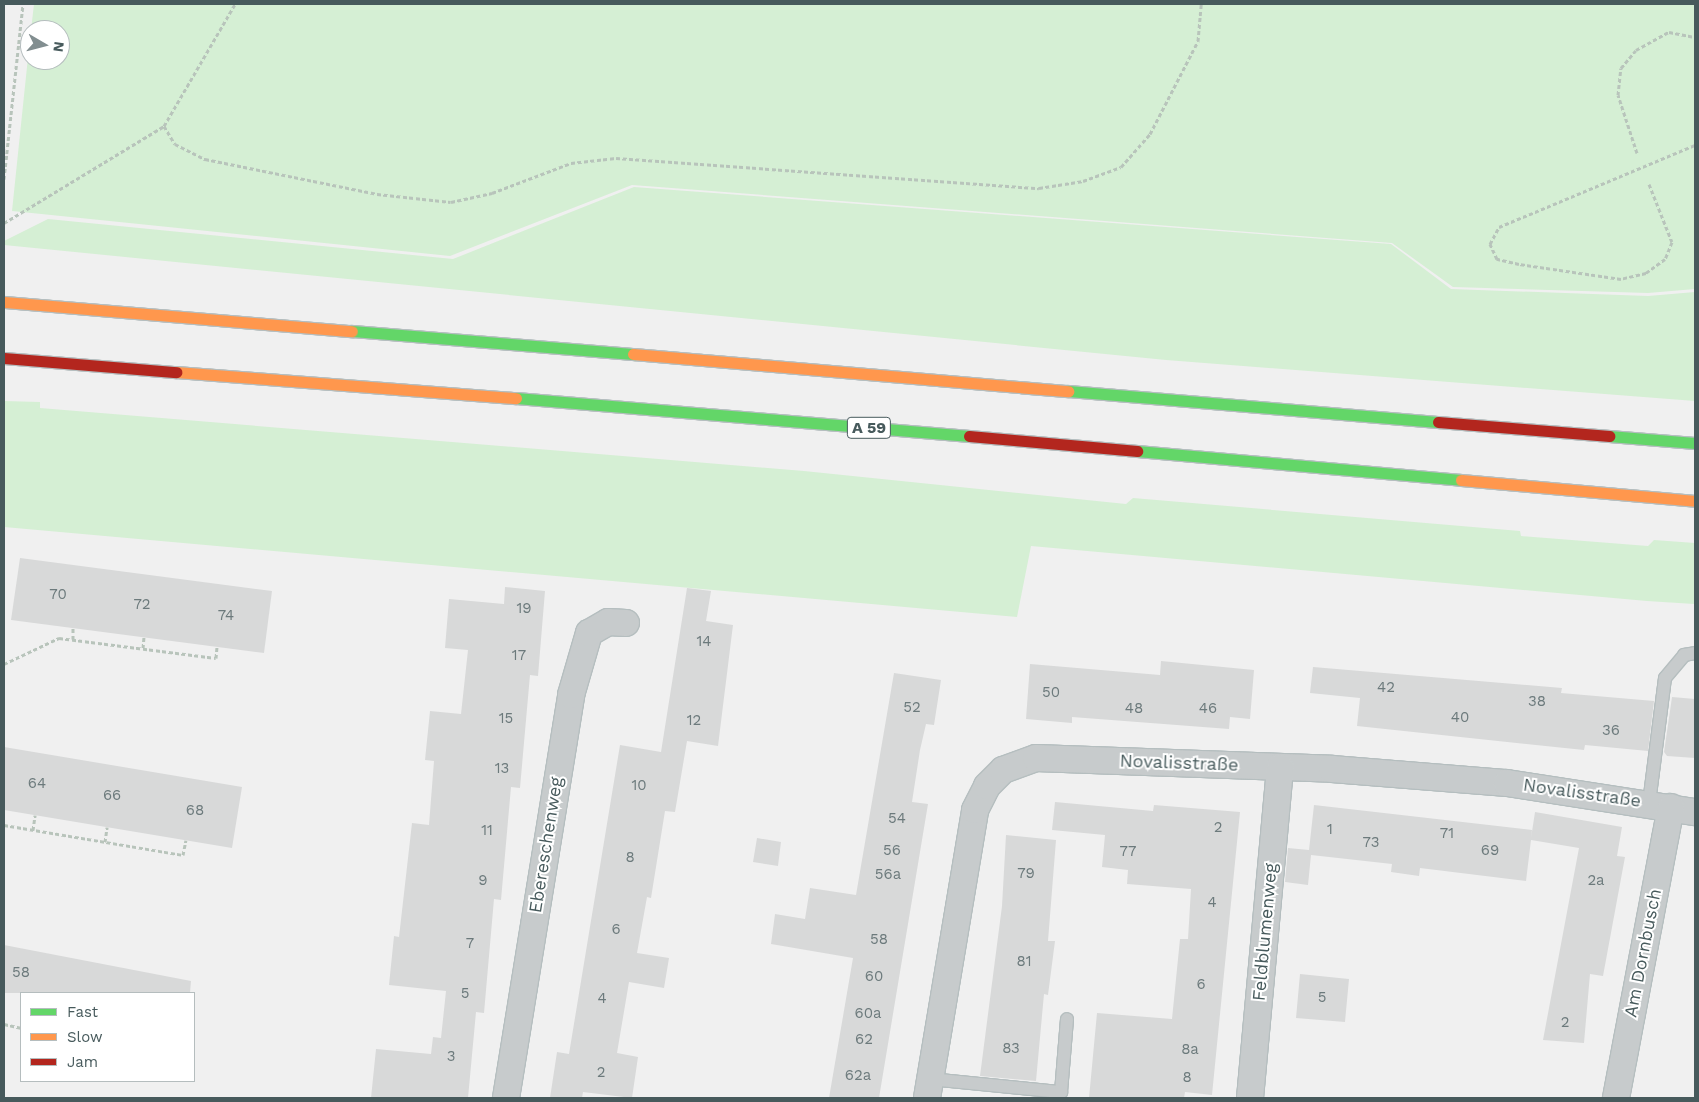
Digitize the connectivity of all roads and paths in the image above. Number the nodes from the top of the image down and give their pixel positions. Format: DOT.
graph roads {
  1 [pos="23,4"];
  2 [pos="235,4"];
  3 [pos="1201,4"];
  4 [pos="1695,37"];
  5 [pos="164,126"];
  6 [pos="1695,145"];
  7 [pos="1637,153"];
  8 [pos="4,179"];
  9 [pos="1649,184"];
  10 [pos="4,223"];
  11 [pos="4,302"];
  12 [pos="4,358"];
  13 [pos="1695,443"];
  14 [pos="1695,501"];
  15 [pos="626,623"];
  16 [pos="74,628"];
  17 [pos="144,637"];
  18 [pos="72,638"];
  19 [pos="217,647"];
  20 [pos="143,648"];
  21 [pos="1695,653"];
  22 [pos="4,664"];
  23 [pos="1280,766"];
  24 [pos="1672,807"];
  25 [pos="35,815"];
  26 [pos="4,825"];
  27 [pos="107,827"];
  28 [pos="33,830"];
  29 [pos="186,840"];
  30 [pos="104,842"];
  31 [pos="1067,1019"];
  32 [pos="4,1024"];
  33 [pos="20,1028"];
  34 [pos="928,1089"];
  35 [pos="506,1098"];
  36 [pos="1250,1098"];
  37 [pos="1616,1098"];
  1 -- 8 [label="path"];
  2 -- 5 [label="path"];
  3 -- 5 [label="path"];
  4 -- 7 [label="path"];
  5 -- 10 [label="path"];
  6 -- 9 [label="path"];
  11 -- 13 [label="highway"];
  12 -- 14 [label="highway, A 59"];
  15 -- 35 [label="street, Ebereschenweg"];
  16 -- 18 [label="path"];
  17 -- 20 [label="path"];
  18 -- 20 [label="path"];
  18 -- 22 [label="path"];
  19 -- 20 [label="path"];
  21 -- 24 [label="lane"];
  23 -- 24 [label="street, Novalisstraße"];
  23 -- 34 [label="street, Novalisstraße"];
  23 -- 36 [label="street, Feldblumenweg"];
  24 -- 37 [label="street, Am Dornbusch"];
  25 -- 28 [label="path"];
  26 -- 28 [label="path"];
  27 -- 30 [label="path"];
  28 -- 30 [label="path"];
  29 -- 30 [label="path"];
  31 -- 34 [label="lane"];
  32 -- 33 [label="path"];
}
